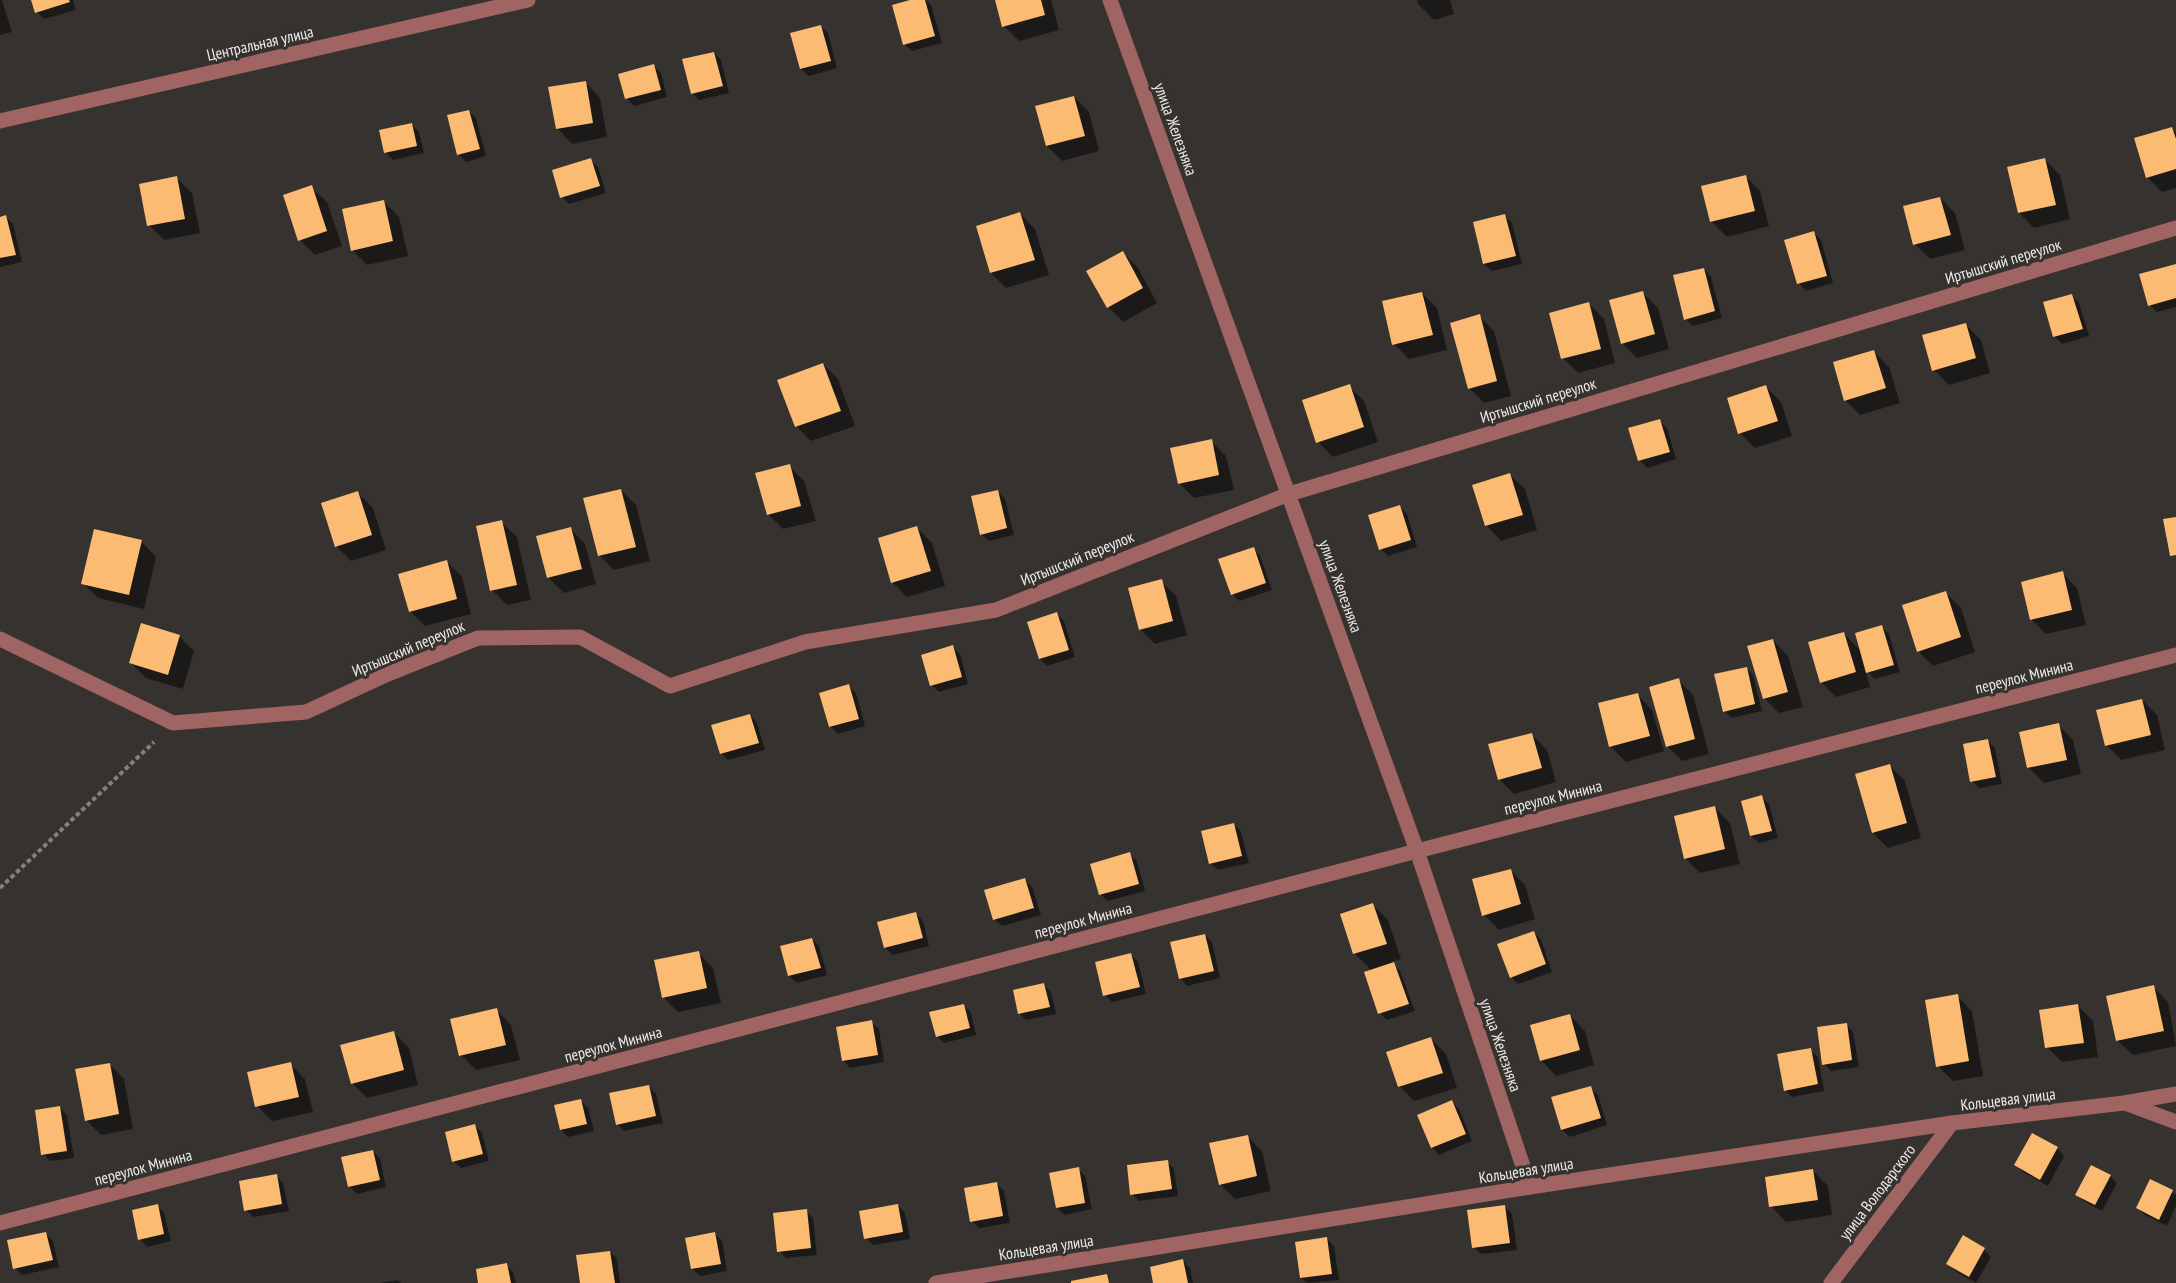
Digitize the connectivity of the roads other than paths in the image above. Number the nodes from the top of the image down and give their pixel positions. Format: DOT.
graph roads {
  1 [pos="528,0"];
  2 [pos="1110,0"];
  3 [pos="0,121"];
  4 [pos="2176,228"];
  5 [pos="1289,494"];
  6 [pos="0,639"];
  7 [pos="2176,655"];
  8 [pos="1417,851"];
  9 [pos="2176,1094"];
  10 [pos="2124,1102"];
  11 [pos="2176,1122"];
  12 [pos="1952,1124"];
  13 [pos="1530,1187"];
  14 [pos="0,1224"];
  15 [pos="936,1283"];
  16 [pos="1831,1283"];
  1 -- 3 [label="street, Центральная улица"];
  2 -- 5 [label="street, улица Железняка"];
  4 -- 5 [label="street, Иртышский переулок"];
  5 -- 6 [label="street, Иртышский переулок"];
  5 -- 8 [label="street, улица Железняка"];
  7 -- 8 [label="street, переулок Минина"];
  8 -- 13 [label="street, улица Железняка"];
  8 -- 14 [label="street, переулок Минина"];
  9 -- 10 [label="street, Кольцевая улица"];
  10 -- 11 [label="street, Кольцевая улица"];
  10 -- 12 [label="street, Кольцевая улица"];
  12 -- 13 [label="street, Кольцевая улица"];
  12 -- 16 [label="street, улица Володарского"];
  13 -- 15 [label="street, Кольцевая улица"];
}
